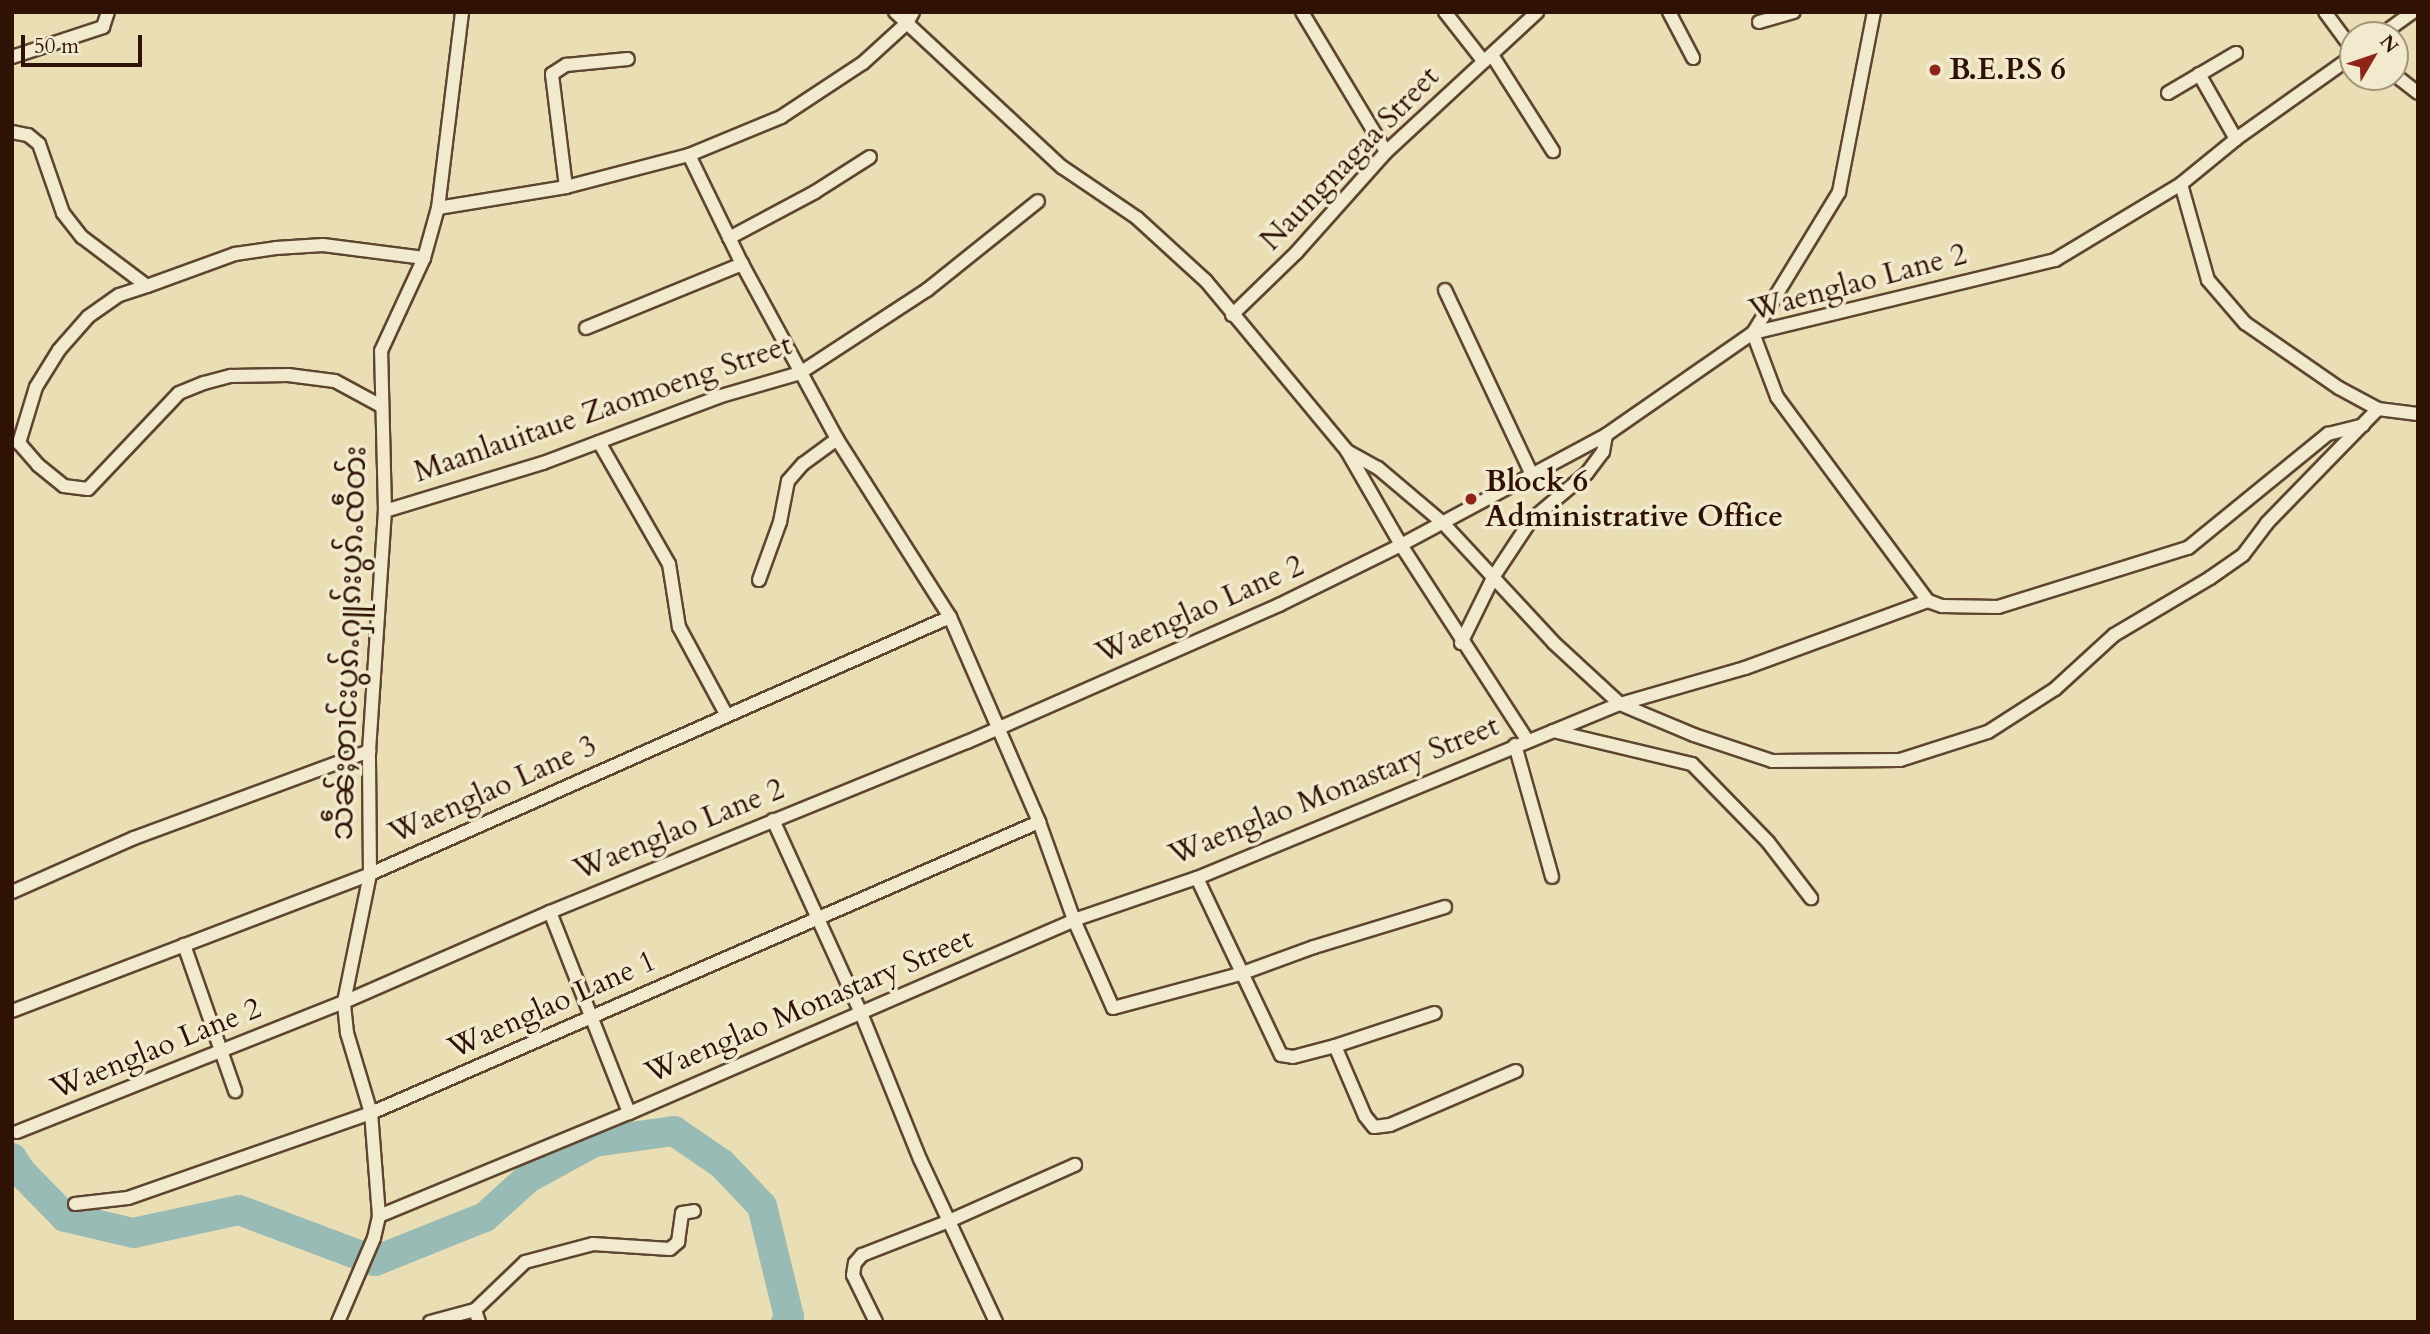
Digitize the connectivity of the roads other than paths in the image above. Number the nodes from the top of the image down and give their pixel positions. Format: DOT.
graph roads {
  1 [pos="108,12"];
  2 [pos="462,12"];
  3 [pos="895,12"];
  4 [pos="1301,12"];
  5 [pos="1445,12"];
  6 [pos="1537,12"];
  7 [pos="1669,12"];
  8 [pos="1794,12"];
  9 [pos="1874,12"];
  10 [pos="2325,12"];
  11 [pos="910,18"];
  12 [pos="1759,22"];
  13 [pos="2339,32"];
  14 [pos="2236,53"];
  15 [pos="12,57"];
  16 [pos="1693,58"];
  17 [pos="628,59"];
  18 [pos="1488,59"];
  19 [pos="2339,63"];
  20 [pos="2199,75"];
  21 [pos="2168,93"];
  22 [pos="12,132"];
  23 [pos="2236,139"];
  24 [pos="1553,151"];
  25 [pos="1386,152"];
  26 [pos="689,155"];
  27 [pos="870,157"];
  28 [pos="2181,184"];
  29 [pos="566,187"];
  30 [pos="1038,201"];
  31 [pos="438,208"];
  32 [pos="729,238"];
  33 [pos="424,258"];
  34 [pos="742,264"];
  35 [pos="147,286"];
  36 [pos="1445,290"];
  37 [pos="1232,315"];
  38 [pos="586,328"];
  39 [pos="1753,333"];
  40 [pos="800,373"];
  41 [pos="381,406"];
  42 [pos="2378,409"];
  43 [pos="2418,414"];
  44 [pos="2366,424"];
  45 [pos="1606,435"];
  46 [pos="836,439"];
  47 [pos="599,442"];
  48 [pos="1348,452"];
  49 [pos="1532,475"];
  50 [pos="385,511"];
  51 [pos="1443,523"];
  52 [pos="1401,545"];
  53 [pos="1494,576"];
  54 [pos="759,580"];
  55 [pos="1928,601"];
  56 [pos="950,617"];
  57 [pos="1461,642"];
  58 [pos="1620,704"];
  59 [pos="726,714"];
  60 [pos="998,729"];
  61 [pos="1552,731"];
  62 [pos="1521,743"];
  63 [pos="369,751"];
  64 [pos="773,820"];
  65 [pos="1039,822"];
  66 [pos="370,874"];
  67 [pos="1552,877"];
  68 [pos="1197,878"];
  69 [pos="12,892"];
  70 [pos="1811,898"];
  71 [pos="1445,907"];
  72 [pos="550,912"];
  73 [pos="817,919"];
  74 [pos="1074,920"];
  75 [pos="184,945"];
  76 [pos="1240,974"];
  77 [pos="344,1002"];
  78 [pos="12,1011"];
  79 [pos="861,1013"];
  80 [pos="1436,1013"];
  81 [pos="591,1017"];
  82 [pos="1335,1046"];
  83 [pos="220,1051"];
  84 [pos="1516,1071"];
  85 [pos="235,1091"];
  86 [pos="371,1113"];
  87 [pos="629,1113"];
  88 [pos="18,1132"];
  89 [pos="1075,1165"];
  90 [pos="75,1204"];
  91 [pos="694,1210"];
  92 [pos="379,1216"];
  93 [pos="949,1221"];
  94 [pos="477,1316"];
  95 [pos="338,1322"];
  96 [pos="430,1322"];
  97 [pos="876,1322"];
  98 [pos="996,1322"];
  1 -- 15 [label="street"];
  2 -- 31 [label="street, သဵၼ်ႈတၢင်းပွၵ်ႉႁူၵ်းပွၵ်ႉၸဵတ်း"];
  3 -- 11 [label="street, Waenglao Monastary Street"];
  4 -- 25 [label="street"];
  5 -- 18 [label="street"];
  6 -- 18 [label="street, Naungnagaa Street"];
  7 -- 16 [label="street"];
  8 -- 12 [label="street"];
  9 -- 39 [label="street"];
  10 -- 13 [label="street"];
  11 -- 26 [label="street"];
  11 -- 37 [label="street, Waenglao Monastary Street"];
  14 -- 20 [label="street"];
  17 -- 29 [label="street"];
  18 -- 24 [label="street"];
  18 -- 25 [label="street, Naungnagaa Street"];
  19 -- 23 [label="street, Waenglao Lane 2"];
  20 -- 21 [label="street"];
  20 -- 23 [label="street"];
  22 -- 35 [label="street"];
  23 -- 28 [label="street, Waenglao Lane 2"];
  25 -- 37 [label="street, Naungnagaa Street"];
  26 -- 29 [label="street"];
  26 -- 32 [label="street"];
  27 -- 32 [label="street"];
  28 -- 39 [label="street, Waenglao Lane 2"];
  28 -- 42 [label="street"];
  29 -- 31 [label="street"];
  30 -- 40 [label="street, Maanlauitaue Zaomoeng Street"];
  31 -- 33 [label="street, သဵၼ်ႈတၢင်းပွၵ်ႉႁူၵ်းပွၵ်ႉၸဵတ်း"];
  32 -- 34 [label="street"];
  33 -- 35 [label="street"];
  33 -- 41 [label="street, သဵၼ်ႈတၢင်းပွၵ်ႉႁူၵ်းပွၵ်ႉၸဵတ်း"];
  34 -- 38 [label="street"];
  34 -- 40 [label="street"];
  35 -- 41 [label="street"];
  36 -- 49 [label="street"];
  37 -- 48 [label="street, Waenglao Monastary Street"];
  39 -- 45 [label="street, Waenglao Lane 2"];
  39 -- 55 [label="street"];
  40 -- 46 [label="street"];
  40 -- 47 [label="street, Maanlauitaue Zaomoeng Street"];
  41 -- 50 [label="street, သဵၼ်ႈတၢင်းပွၵ်ႉႁူၵ်းပွၵ်ႉၸဵတ်း"];
  42 -- 43 [label="street"];
  42 -- 44 [label="street"];
  44 -- 55 [label="street"];
  44 -- 58 [label="street"];
  45 -- 49 [label="street, Waenglao Lane 2"];
  45 -- 53 [label="street"];
  46 -- 54 [label="street"];
  46 -- 56 [label="street"];
  47 -- 50 [label="street, Maanlauitaue Zaomoeng Street"];
  47 -- 59 [label="street"];
  48 -- 51 [label="street"];
  48 -- 52 [label="street, Waenglao Monastary Street"];
  49 -- 51 [label="street, Waenglao Lane 2"];
  50 -- 63 [label="street, သဵၼ်ႈတၢင်းပွၵ်ႉႁူၵ်းပွၵ်ႉၸဵတ်း"];
  51 -- 52 [label="street, Waenglao Lane 2"];
  51 -- 53 [label="street"];
  52 -- 57 [label="street, Waenglao Monastary Street"];
  52 -- 60 [label="street, Waenglao Lane 2"];
  53 -- 57 [label="street"];
  53 -- 58 [label="street"];
  55 -- 58 [label="street"];
  56 -- 59 [label="street, Waenglao Lane 3"];
  56 -- 60 [label="street"];
  57 -- 62 [label="street, Waenglao Monastary Street"];
  58 -- 61 [label="street"];
  59 -- 66 [label="street, Waenglao Lane 3"];
  60 -- 64 [label="street, Waenglao Lane 2"];
  60 -- 65 [label="street"];
  61 -- 62 [label="street"];
  61 -- 70 [label="street"];
  62 -- 67 [label="street"];
  62 -- 68 [label="street, Waenglao Monastary Street"];
  63 -- 66 [label="street, သဵၼ်ႈတၢင်းပွၵ်ႉႁူၵ်းပွၵ်ႉၸဵတ်း"];
  63 -- 69 [label="street"];
  64 -- 72 [label="street, Waenglao Lane 2"];
  64 -- 73 [label="street"];
  65 -- 73 [label="street, Waenglao Lane 1"];
  65 -- 74 [label="street"];
  66 -- 75 [label="street, Waenglao Lane 3"];
  66 -- 77 [label="street, သဵၼ်ႈတၢင်းပွၵ်ႉႁူၵ်းပွၵ်ႉၸဵတ်း"];
  68 -- 74 [label="street, Waenglao Monastary Street"];
  68 -- 76 [label="street"];
  71 -- 76 [label="street"];
  72 -- 77 [label="street, Waenglao Lane 2"];
  72 -- 81 [label="street"];
  73 -- 79 [label="street"];
  73 -- 81 [label="street, Waenglao Lane 1"];
  74 -- 76 [label="street"];
  74 -- 79 [label="street, Waenglao Monastary Street"];
  75 -- 78 [label="street, Waenglao Lane 3"];
  75 -- 83 [label="street"];
  76 -- 82 [label="street"];
  77 -- 83 [label="street, Waenglao Lane 2"];
  77 -- 86 [label="street, သဵၼ်ႈတၢင်းပွၵ်ႉႁူၵ်းပွၵ်ႉၸဵတ်း"];
  79 -- 87 [label="street, Waenglao Monastary Street"];
  79 -- 93 [label="street"];
  80 -- 82 [label="street"];
  81 -- 86 [label="street, Waenglao Lane 1"];
  81 -- 87 [label="street"];
  82 -- 84 [label="street"];
  83 -- 85 [label="street"];
  83 -- 88 [label="street, Waenglao Lane 2"];
  86 -- 90 [label="street, Waenglao Lane 1"];
  86 -- 92 [label="street, သဵၼ်ႈတၢင်းပွၵ်ႉႁူၵ်းပွၵ်ႉၸဵတ်း"];
  87 -- 92 [label="street, Waenglao Monastary Street"];
  89 -- 93 [label="street"];
  91 -- 94 [label="street"];
  92 -- 95 [label="street, သဵၼ်ႈတၢင်းပွၵ်ႉႁူၵ်းပွၵ်ႉၸဵတ်း"];
  93 -- 97 [label="street"];
  93 -- 98 [label="street"];
  94 -- 96 [label="street"];
}
